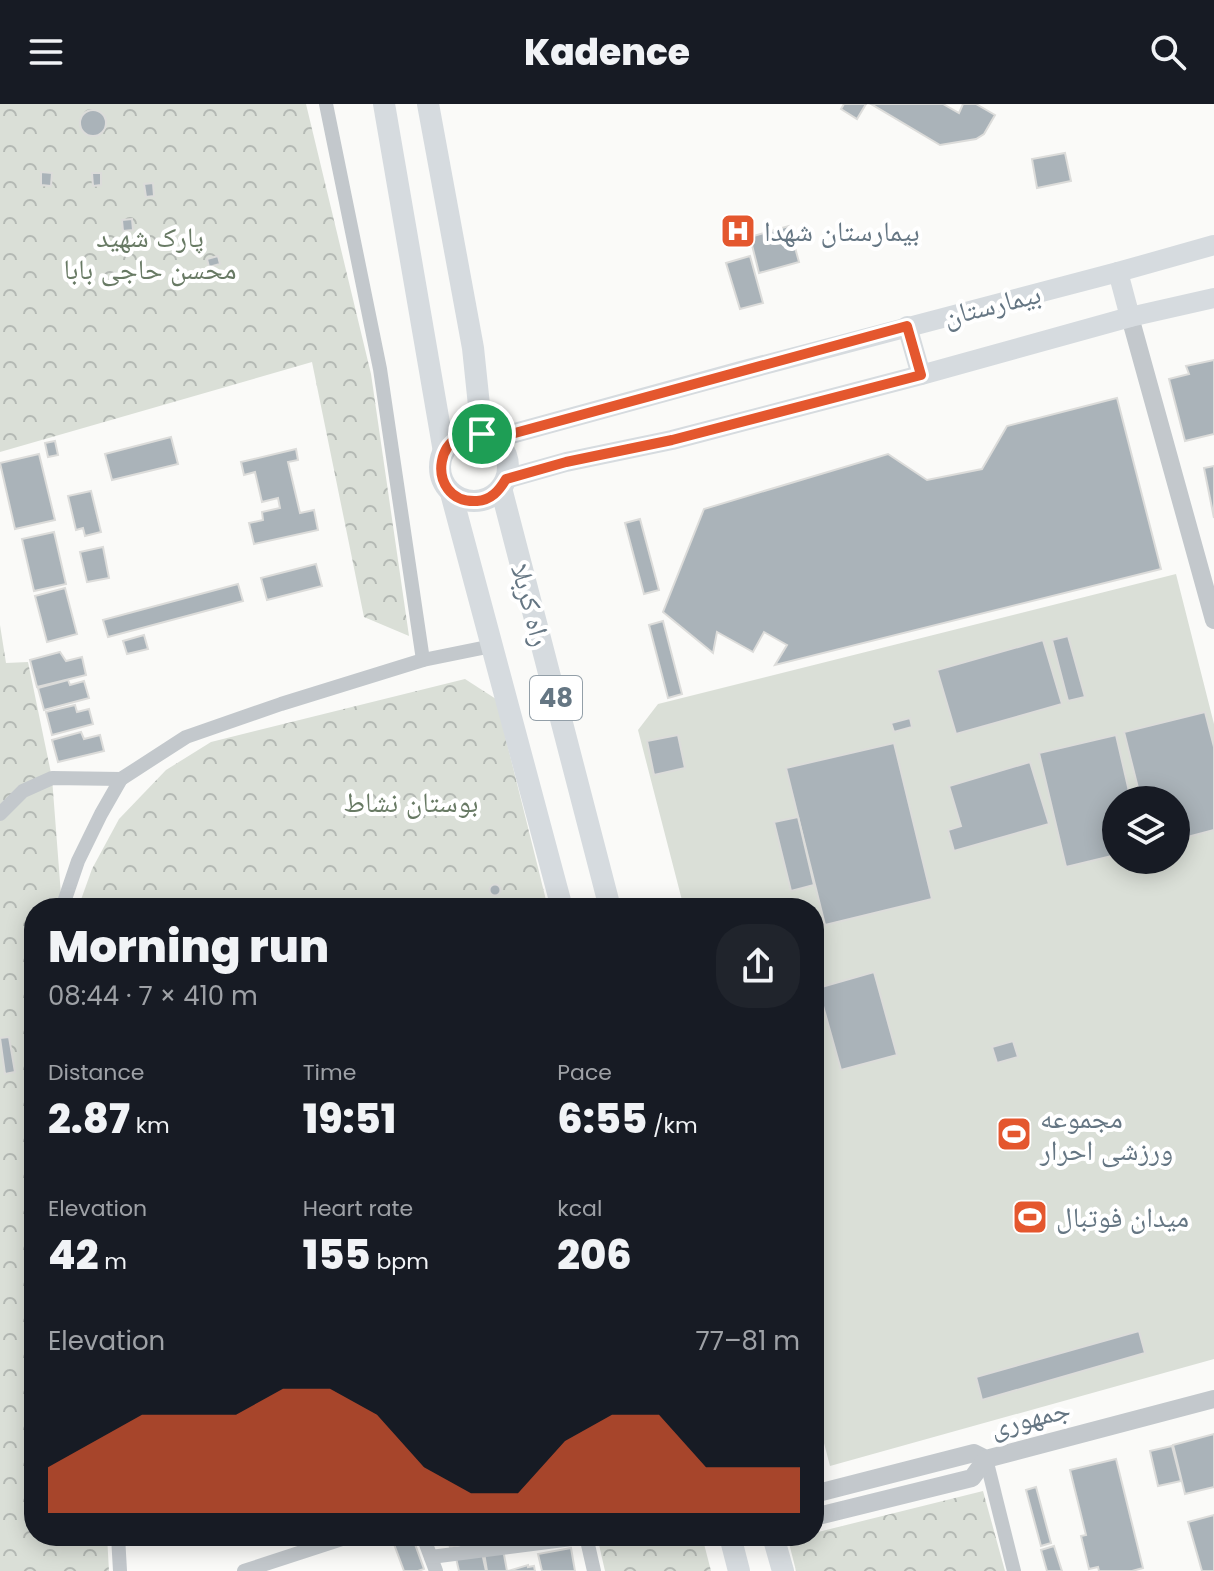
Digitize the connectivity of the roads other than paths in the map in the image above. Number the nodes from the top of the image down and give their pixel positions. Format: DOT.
graph roads {
  1 [pos="326,104"];
  2 [pos="384,104"];
  3 [pos="428,104"];
  4 [pos="1214,245"];
  5 [pos="1118,272"];
  6 [pos="1214,298"];
  7 [pos="1130,317"];
  8 [pos="907,326"];
  9 [pos="921,375"];
  10 [pos="487,437"];
  11 [pos="444,452"];
  12 [pos="503,484"];
  13 [pos="451,493"];
  14 [pos="1214,620"];
  15 [pos="492,646"];
  16 [pos="423,660"];
  17 [pos="121,779"];
  18 [pos="0,814"];
  19 [pos="65,898"];
  20 [pos="559,898"];
  21 [pos="607,898"];
  22 [pos="1214,1399"];
  23 [pos="986,1459"];
  24 [pos="824,1491"];
  25 [pos="824,1515"];
  26 [pos="119,1546"];
  27 [pos="320,1546"];
  28 [pos="531,1546"];
  29 [pos="588,1546"];
  30 [pos="733,1546"];
  31 [pos="776,1546"];
  32 [pos="433,1564"];
  33 [pos="120,1571"];
  34 [pos="244,1571"];
  35 [pos="594,1571"];
  36 [pos="739,1571"];
  37 [pos="783,1571"];
  38 [pos="1014,1571"];
  1 -- 16 [label="street"];
  2 -- 11 [label="main road, 48"];
  3 -- 10 [label="main road, 48"];
  4 -- 5 [label="main road, بیمارستان"];
  5 -- 7 [label="main road"];
  5 -- 8 [label="main road, بیمارستان"];
  6 -- 7 [label="main road, بیمارستان"];
  7 -- 9 [label="main road, بیمارستان"];
  7 -- 14 [label="street"];
  8 -- 9 [label="main road"];
  8 -- 10 [label="main road, بیمارستان"];
  9 -- 12 [label="main road, بیمارستان"];
  10 -- 11 [label="main road"];
  10 -- 12 [label="main road, 48"];
  11 -- 13 [label="main road, 48"];
  12 -- 13 [label="main road"];
  12 -- 21 [label="main road, راه کربلا / 48"];
  13 -- 15 [label="main road, راه کربلا / 48"];
  15 -- 16 [label="street"];
  15 -- 20 [label="main road, راه کربلا / 48"];
  16 -- 17 [label="street"];
  17 -- 18 [label="street"];
  17 -- 19 [label="street"];
  22 -- 23 [label="street, جمهوری"];
  23 -- 24 [label="street, جمهوری"];
  23 -- 25 [label="street"];
  23 -- 38 [label="street"];
  26 -- 33 [label="street"];
  27 -- 34 [label="street"];
  28 -- 32 [label="street"];
  29 -- 35 [label="street"];
  30 -- 36 [label="main road"];
  31 -- 37 [label="main road"];
}
